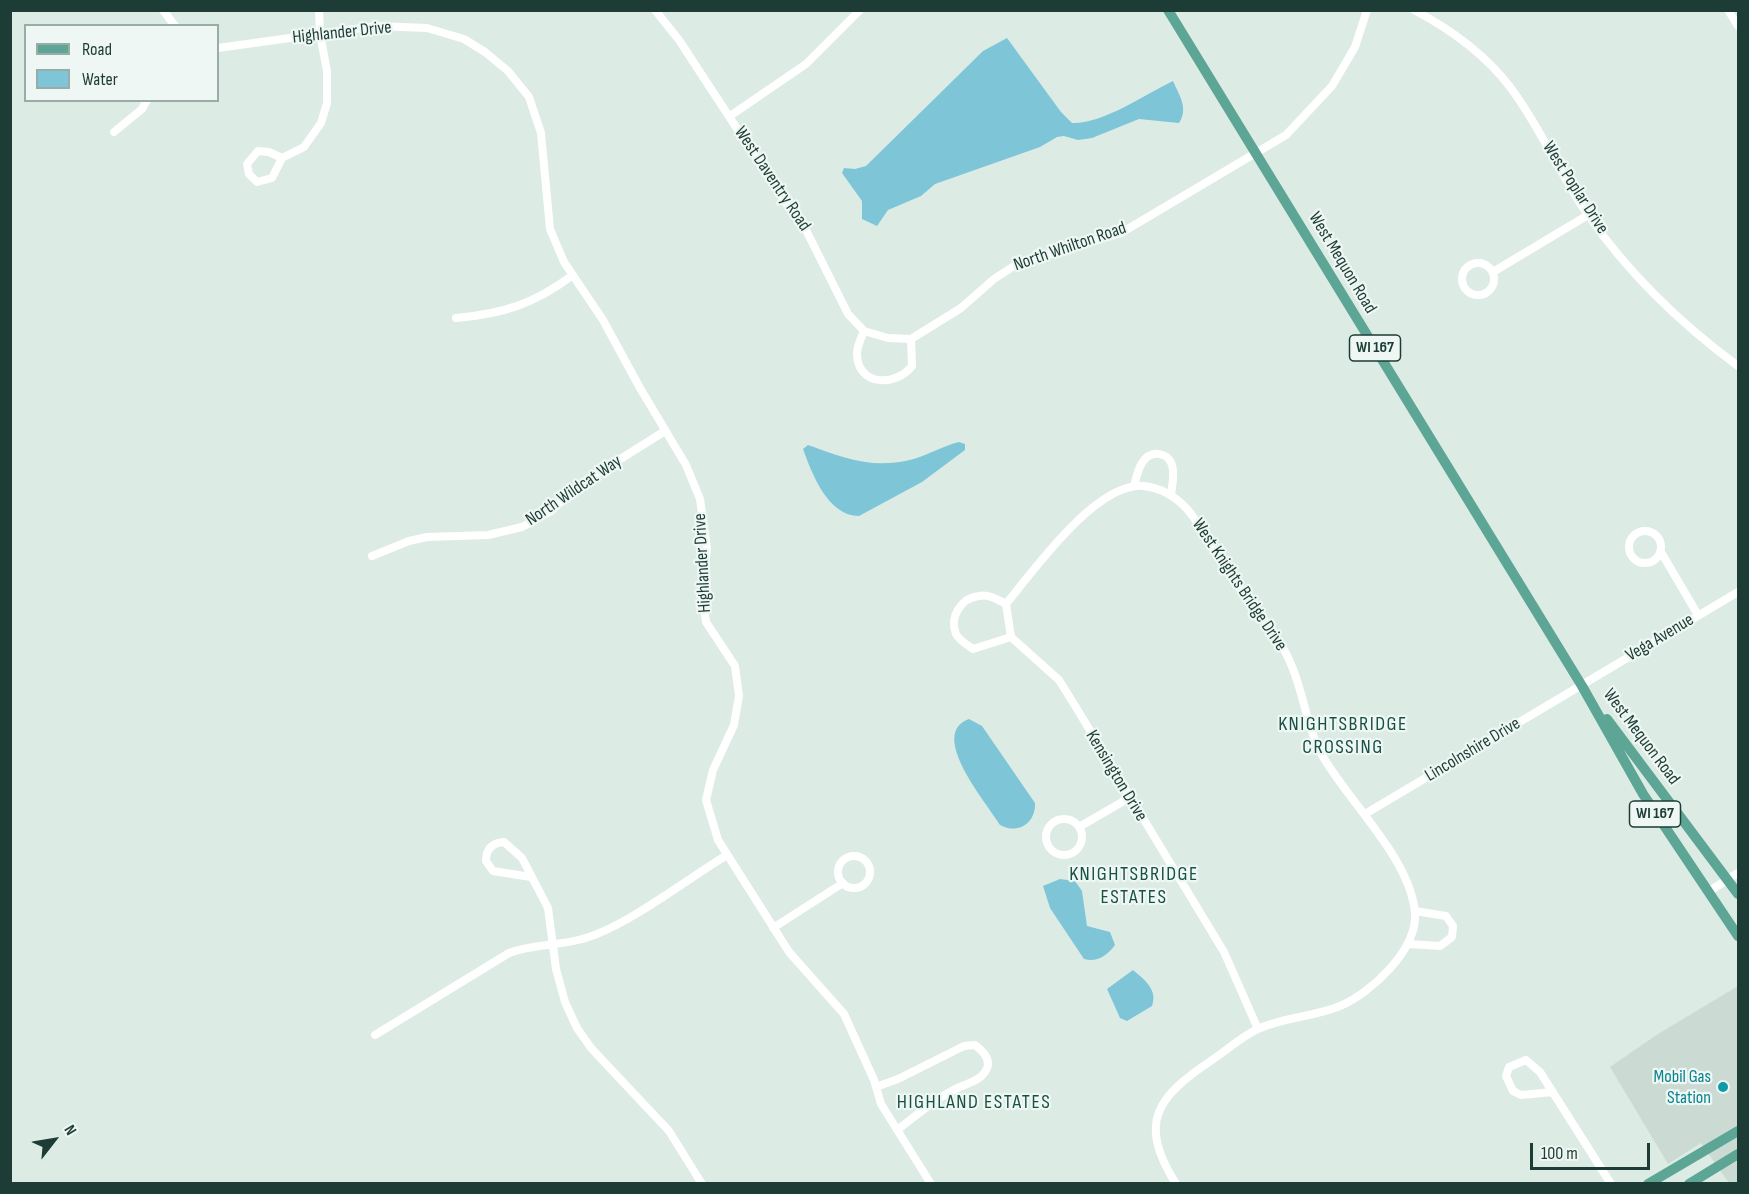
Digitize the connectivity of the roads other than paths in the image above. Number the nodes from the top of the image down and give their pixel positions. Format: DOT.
graph roads {
  1 [pos="163,10"];
  2 [pos="319,10"];
  3 [pos="656,10"];
  4 [pos="860,10"];
  5 [pos="1168,10"];
  6 [pos="1367,10"];
  7 [pos="1414,10"];
  8 [pos="1728,10"];
  9 [pos="174,24"];
  10 [pos="1738,26"];
  11 [pos="320,34"];
  12 [pos="219,48"];
  13 [pos="146,102"];
  14 [pos="730,116"];
  15 [pos="114,132"];
  16 [pos="1256,153"];
  17 [pos="282,158"];
  18 [pos="1588,215"];
  19 [pos="1493,272"];
  20 [pos="573,275"];
  21 [pos="456,318"];
  22 [pos="864,331"];
  23 [pos="911,339"];
  24 [pos="1738,366"];
  25 [pos="666,431"];
  26 [pos="1134,486"];
  27 [pos="1171,495"];
  28 [pos="1660,552"];
  29 [pos="372,556"];
  30 [pos="1738,592"];
  31 [pos="1006,604"];
  32 [pos="1698,615"];
  33 [pos="1011,637"];
  34 [pos="1582,686"];
  35 [pos="1129,798"];
  36 [pos="1365,814"];
  37 [pos="1079,828"];
  38 [pos="727,855"];
  39 [pos="1738,873"];
  40 [pos="531,877"];
  41 [pos="1728,879"];
  42 [pos="843,883"];
  43 [pos="1708,892"];
  44 [pos="1738,894"];
  45 [pos="1415,911"];
  46 [pos="773,928"];
  47 [pos="1738,936"];
  48 [pos="554,943"];
  49 [pos="1409,944"];
  50 [pos="1258,1029"];
  51 [pos="375,1035"];
  52 [pos="876,1087"];
  53 [pos="1553,1092"];
  54 [pos="897,1130"];
  55 [pos="1738,1131"];
  56 [pos="1738,1152"];
  57 [pos="1175,1183"];
  58 [pos="702,1184"];
  59 [pos="931,1184"];
  60 [pos="1611,1184"];
  61 [pos="1648,1184"];
  62 [pos="1689,1184"];
  1 -- 9 [label="street"];
  2 -- 11 [label="street"];
  3 -- 14 [label="street, West Daventry Road"];
  4 -- 14 [label="street"];
  5 -- 16 [label="main road, West Mequon Road / WI 167"];
  6 -- 16 [label="street, North Whilton Road"];
  7 -- 18 [label="street, West Poplar Drive"];
  8 -- 10 [label="street"];
  11 -- 12 [label="street, Highlander Drive"];
  11 -- 17 [label="street"];
  11 -- 20 [label="street, Highlander Drive"];
  13 -- 15 [label="street"];
  14 -- 22 [label="street, West Daventry Road"];
  16 -- 23 [label="street, North Whilton Road"];
  16 -- 34 [label="main road, West Mequon Road / WI 167"];
  17 -- 17 [label="street"];
  18 -- 19 [label="street"];
  18 -- 24 [label="street, West Poplar Drive"];
  19 -- 19 [label="street"];
  20 -- 21 [label="street"];
  20 -- 25 [label="street, Highlander Drive"];
  22 -- 23 [label="street"];
  22 -- 23 [label="street"];
  25 -- 29 [label="street, North Wildcat Way"];
  25 -- 38 [label="street, Highlander Drive"];
  26 -- 27 [label="street, West Knights Bridge Drive"];
  26 -- 27 [label="street"];
  26 -- 31 [label="street"];
  27 -- 36 [label="street, West Knights Bridge Drive"];
  28 -- 28 [label="street"];
  28 -- 32 [label="street"];
  30 -- 32 [label="street, Vega Avenue"];
  31 -- 33 [label="street"];
  31 -- 33 [label="street"];
  32 -- 34 [label="street, Vega Avenue"];
  33 -- 35 [label="street, Kensington Drive"];
  34 -- 36 [label="street, Lincolnshire Drive"];
  34 -- 41 [label="main road, West Mequon Road / WI 167"];
  34 -- 43 [label="main road, West Mequon Road / WI 167"];
  35 -- 37 [label="street"];
  35 -- 50 [label="street, Kensington Drive"];
  36 -- 45 [label="street, West Knights Bridge Drive"];
  37 -- 37 [label="street"];
  38 -- 46 [label="street, Highlander Drive"];
  38 -- 48 [label="street"];
  39 -- 41 [label="street"];
  40 -- 40 [label="street"];
  40 -- 48 [label="street"];
  41 -- 43 [label="street"];
  41 -- 44 [label="main road, West Mequon Road / WI 167"];
  42 -- 42 [label="street"];
  42 -- 46 [label="street"];
  43 -- 47 [label="main road, West Mequon Road / WI 167"];
  45 -- 49 [label="street"];
  45 -- 49 [label="street"];
  46 -- 52 [label="street, Highlander Drive"];
  48 -- 51 [label="street"];
  48 -- 58 [label="street"];
  49 -- 50 [label="street"];
  50 -- 57 [label="street"];
  52 -- 54 [label="street, Highlander Drive"];
  52 -- 54 [label="street"];
  53 -- 53 [label="street"];
  53 -- 60 [label="street"];
  54 -- 59 [label="street, Highlander Drive"];
  55 -- 61 [label="main road"];
  56 -- 62 [label="main road"];
}
